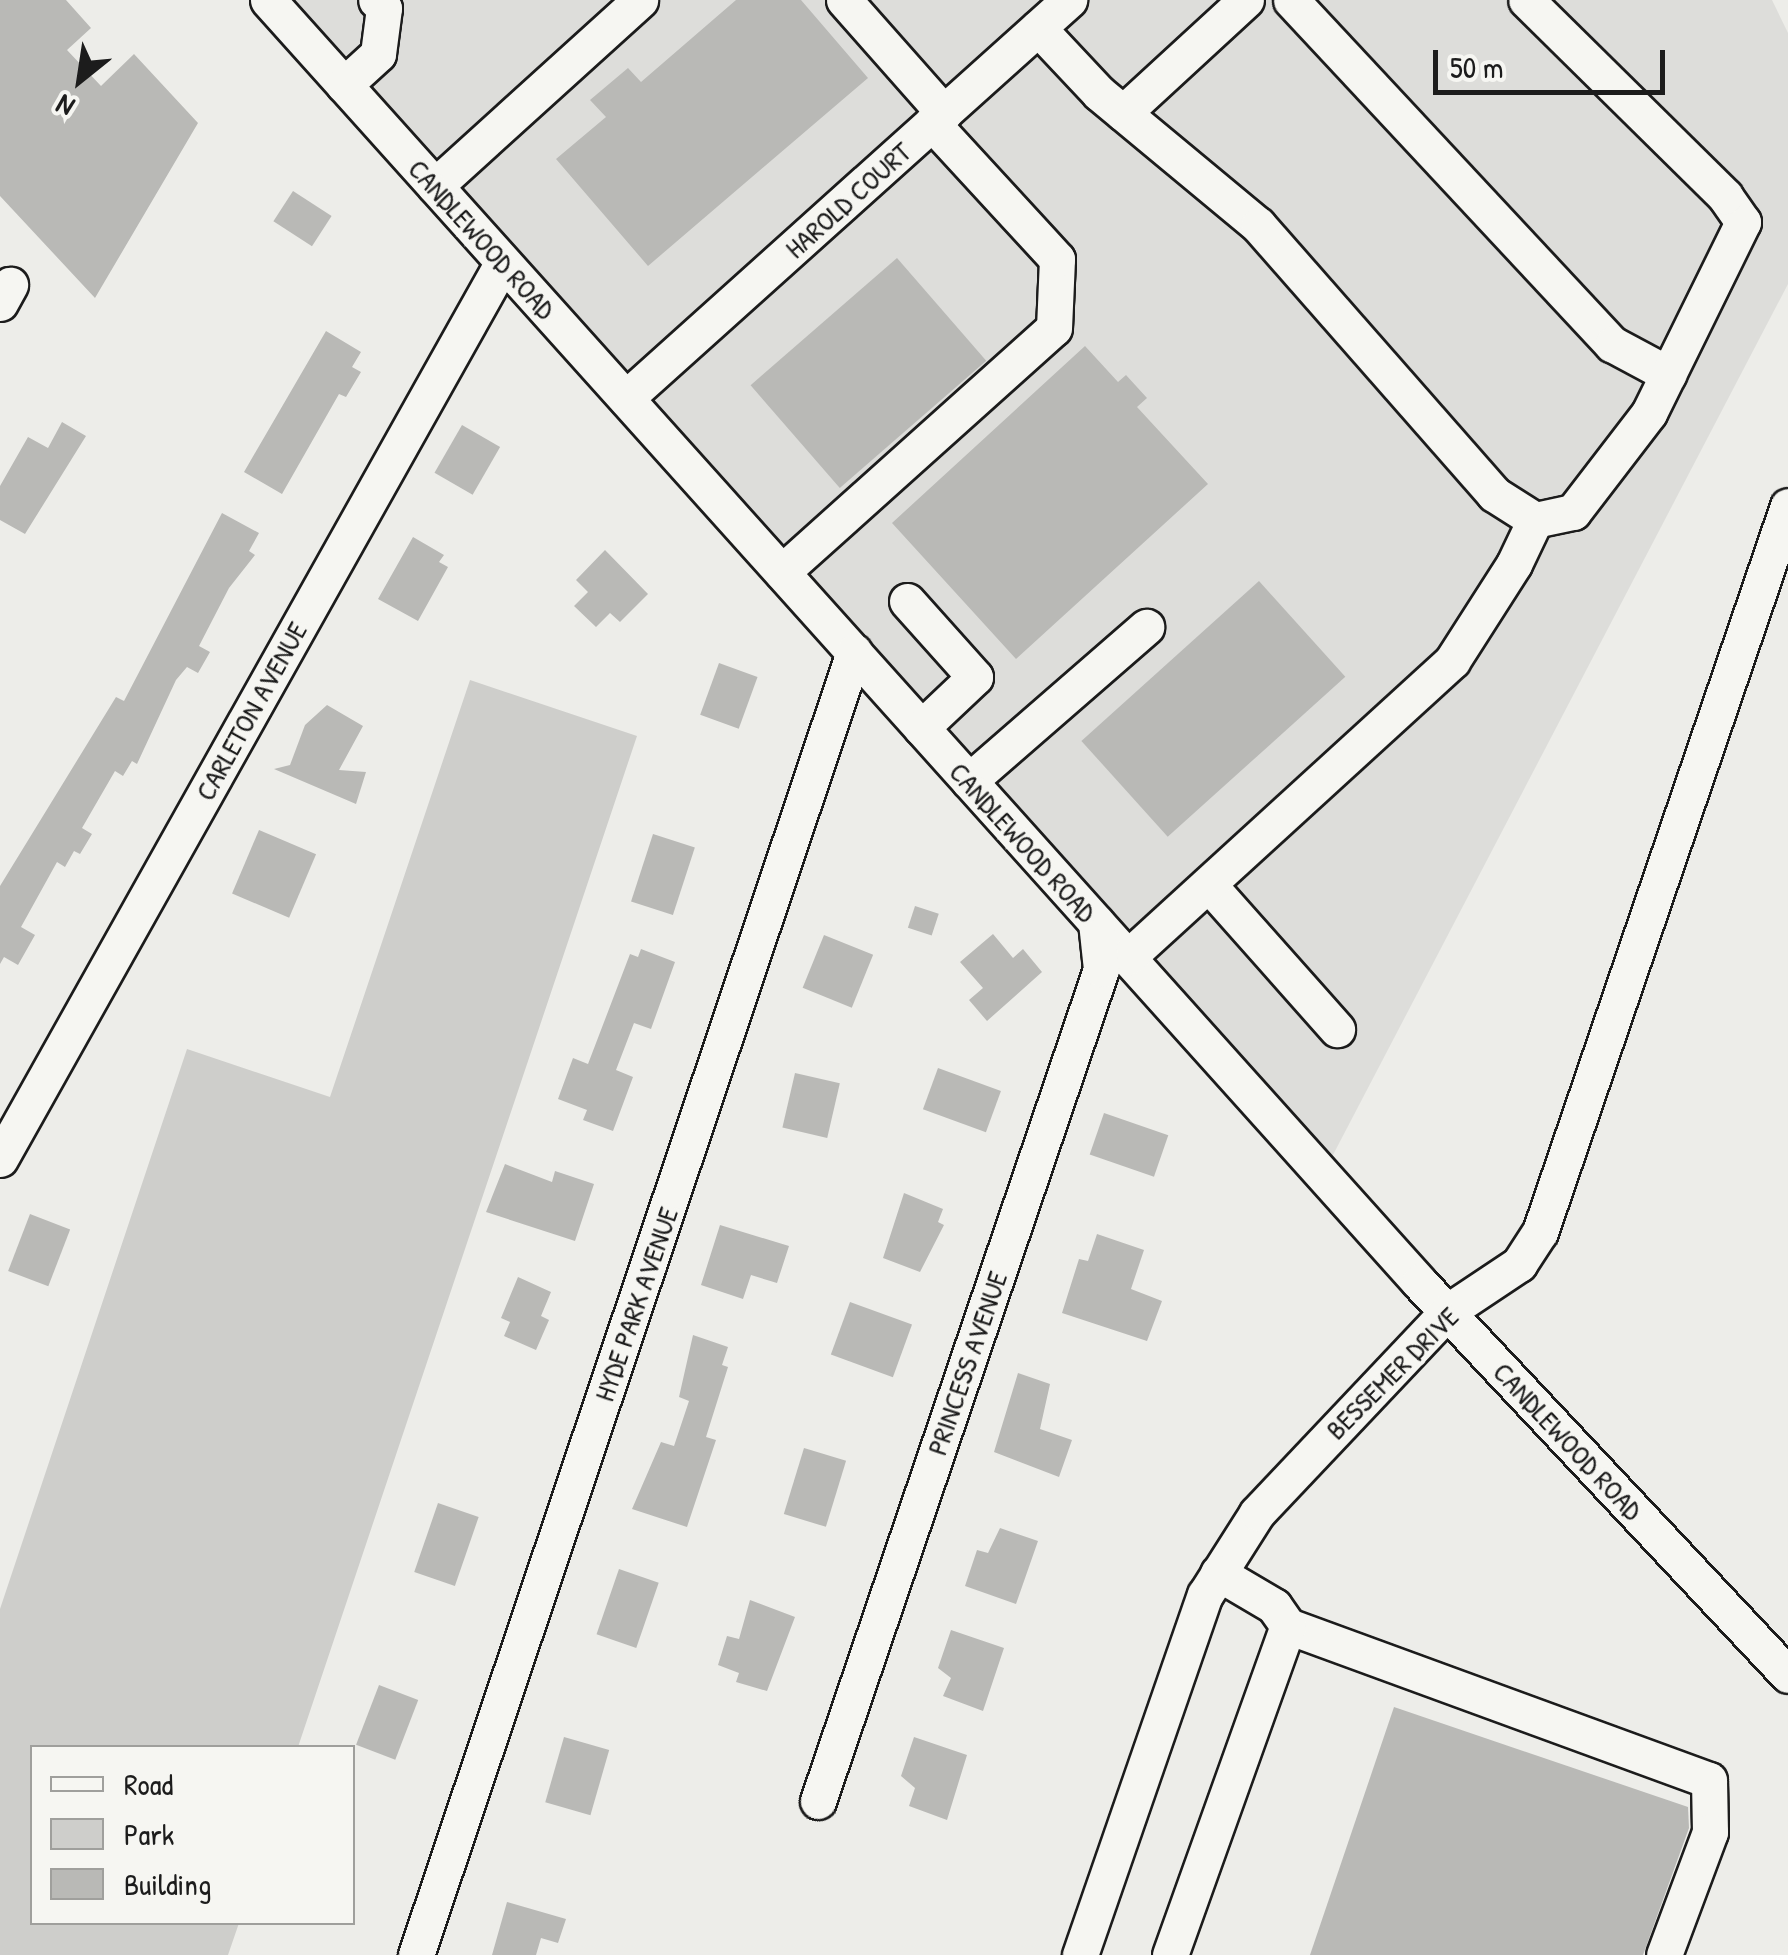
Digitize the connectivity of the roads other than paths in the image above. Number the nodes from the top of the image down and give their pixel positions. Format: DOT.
graph roads {
  1 [pos="268,0"];
  2 [pos="376,0"];
  3 [pos="640,0"];
  4 [pos="844,0"];
  5 [pos="1069,0"];
  6 [pos="1246,0"];
  7 [pos="1292,0"];
  8 [pos="1526,0"];
  9 [pos="1038,28"];
  10 [pos="344,85"];
  11 [pos="1123,112"];
  12 [pos="938,118"];
  13 [pos="435,186"];
  14 [pos="503,262"];
  15 [pos="1668,374"];
  16 [pos="626,398"];
  17 [pos="1788,506"];
  18 [pos="1535,520"];
  19 [pos="782,572"];
  20 [pos="907,601"];
  21 [pos="1146,626"];
  22 [pos="854,652"];
  23 [pos="921,728"];
  24 [pos="969,781"];
  25 [pos="1201,892"];
  26 [pos="1096,922"];
  27 [pos="1128,958"];
  28 [pos="1336,1029"];
  29 [pos="0,1159"];
  30 [pos="1447,1312"];
  31 [pos="1218,1573"];
  32 [pos="1288,1626"];
  33 [pos="1788,1675"];
  34 [pos="818,1802"];
  35 [pos="416,1955"];
  36 [pos="1080,1955"];
  37 [pos="1170,1955"];
  38 [pos="1664,1955"];
  1 -- 10 [label="street, CANDLEWOOD ROAD"];
  2 -- 10 [label="street"];
  3 -- 13 [label="street"];
  4 -- 12 [label="street"];
  5 -- 9 [label="street, HAROLD COURT"];
  6 -- 11 [label="street"];
  7 -- 15 [label="street"];
  8 -- 15 [label="street"];
  9 -- 11 [label="street"];
  9 -- 12 [label="street, HAROLD COURT"];
  10 -- 13 [label="street, CANDLEWOOD ROAD"];
  11 -- 18 [label="street"];
  12 -- 16 [label="street, HAROLD COURT"];
  12 -- 19 [label="street"];
  13 -- 14 [label="street, CANDLEWOOD ROAD"];
  14 -- 16 [label="street, CANDLEWOOD ROAD"];
  14 -- 29 [label="street, CARLETON AVENUE"];
  15 -- 18 [label="street"];
  16 -- 19 [label="street, CANDLEWOOD ROAD"];
  17 -- 30 [label="street, BESSEMER DRIVE"];
  18 -- 25 [label="street"];
  19 -- 22 [label="street, CANDLEWOOD ROAD"];
  20 -- 23 [label="street"];
  21 -- 24 [label="street"];
  22 -- 23 [label="street, CANDLEWOOD ROAD"];
  22 -- 35 [label="street, HYDE PARK AVENUE"];
  23 -- 24 [label="street, CANDLEWOOD ROAD"];
  24 -- 26 [label="street, CANDLEWOOD ROAD"];
  25 -- 27 [label="street"];
  25 -- 28 [label="street"];
  26 -- 27 [label="street, CANDLEWOOD ROAD"];
  26 -- 34 [label="street, PRINCESS AVENUE"];
  27 -- 30 [label="street, CANDLEWOOD ROAD"];
  30 -- 31 [label="street, BESSEMER DRIVE"];
  30 -- 33 [label="street, CANDLEWOOD ROAD"];
  31 -- 32 [label="street"];
  31 -- 36 [label="street, BESSEMER DRIVE"];
  32 -- 37 [label="street"];
  32 -- 38 [label="street"];
}
